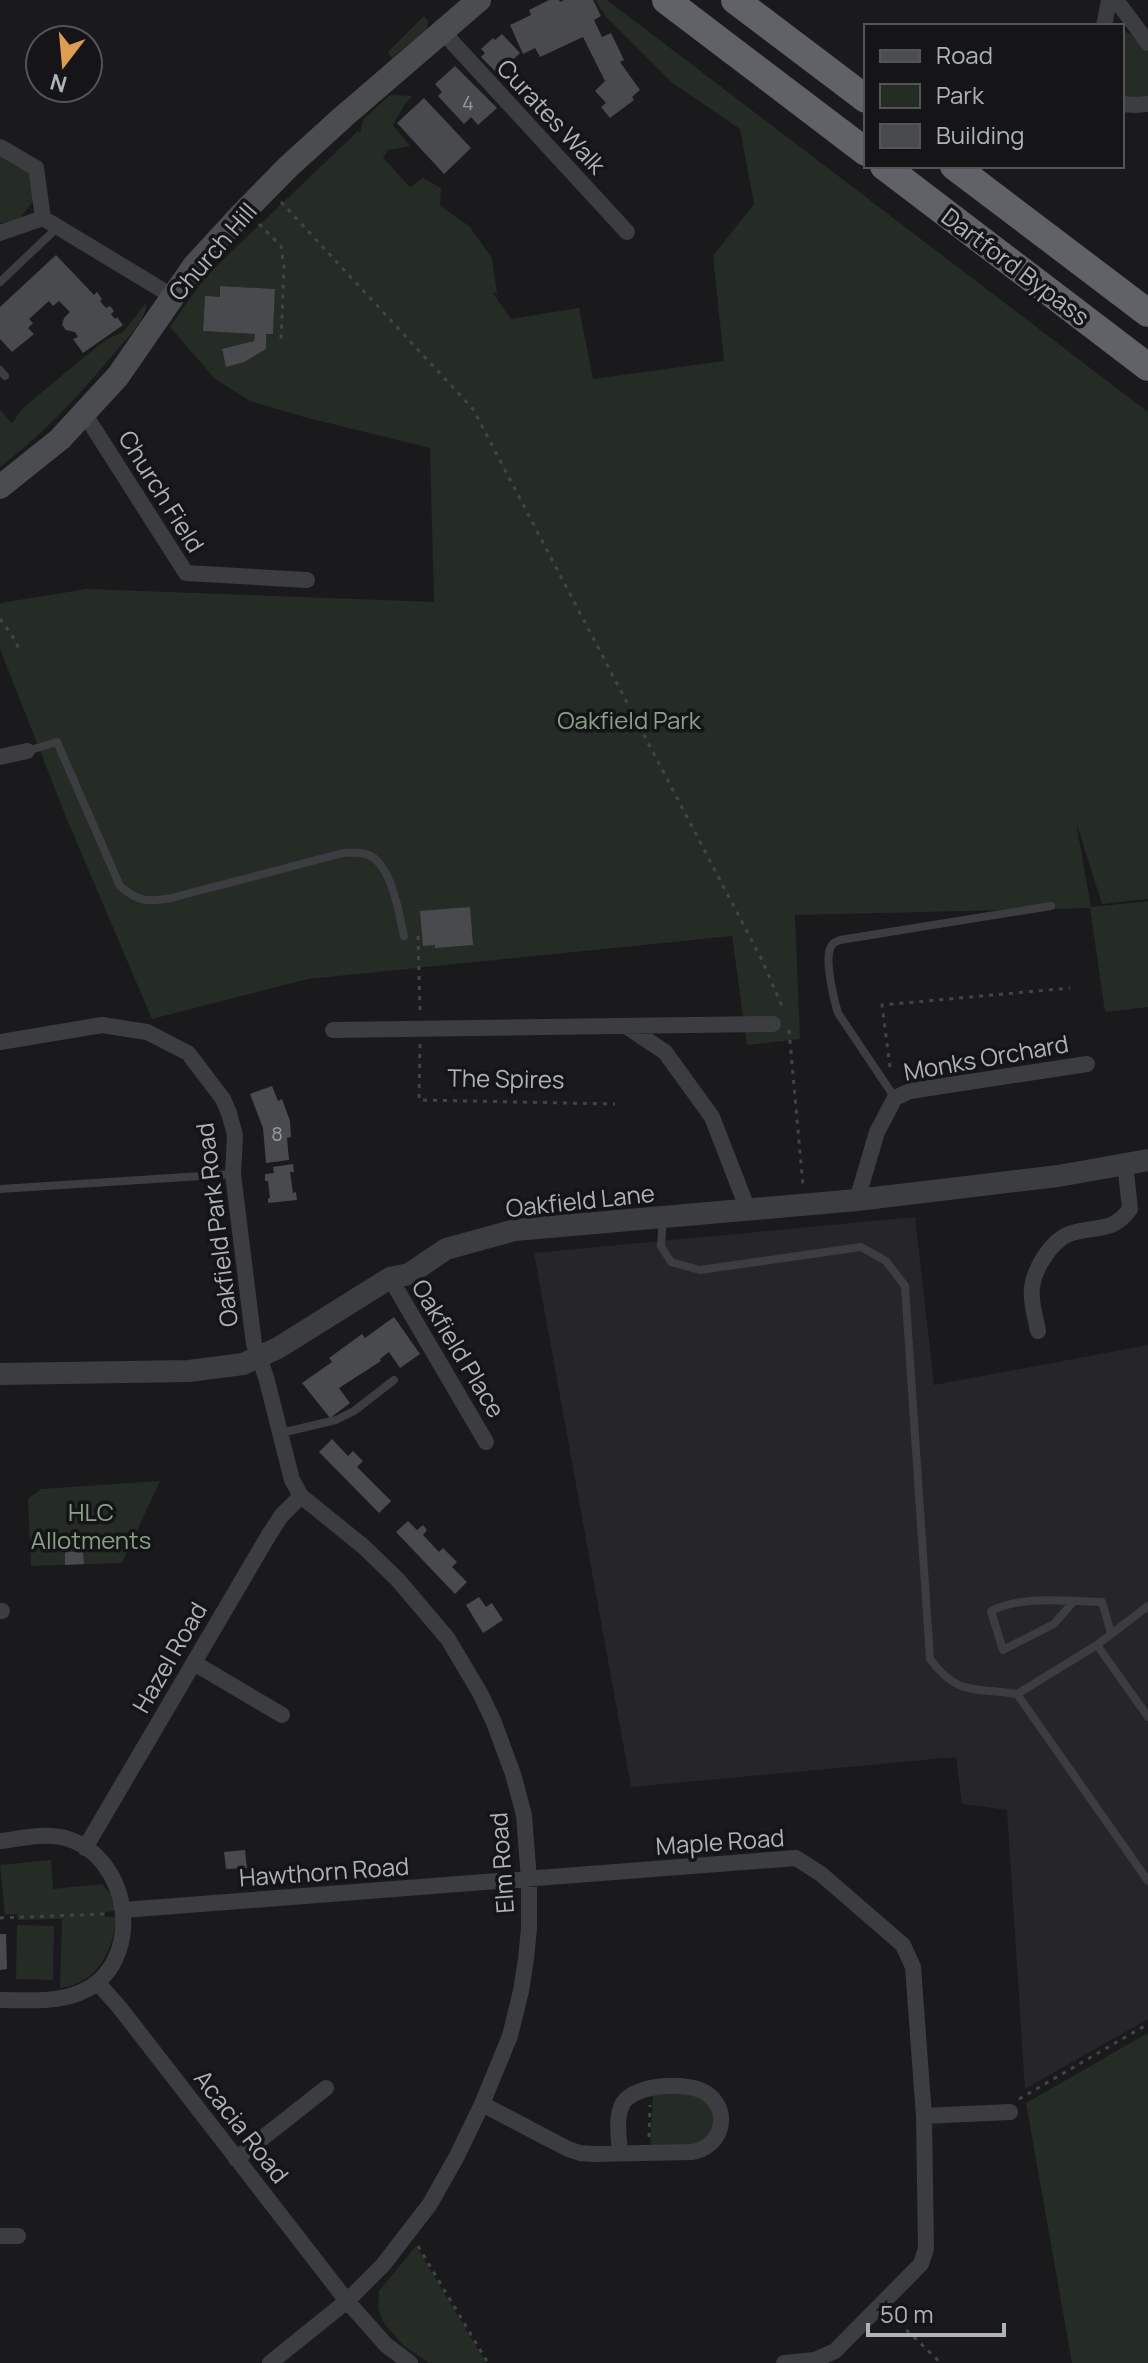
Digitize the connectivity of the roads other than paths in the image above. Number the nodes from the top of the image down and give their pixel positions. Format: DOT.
graph roads {
  1 [pos="479,0"];
  2 [pos="666,0"];
  3 [pos="735,0"];
  4 [pos="1109,0"];
  5 [pos="1116,0"];
  6 [pos="1104,24"];
  7 [pos="442,31"];
  8 [pos="1148,43"];
  9 [pos="864,97"];
  10 [pos="1124,104"];
  11 [pos="1148,104"];
  12 [pos="0,147"];
  13 [pos="864,150"];
  14 [pos="887,168"];
  15 [pos="957,168"];
  16 [pos="43,218"];
  17 [pos="58,227"];
  18 [pos="627,232"];
  19 [pos="0,233"];
  20 [pos="0,282"];
  21 [pos="172,296"];
  22 [pos="1148,313"];
  23 [pos="1148,367"];
  24 [pos="84,413"];
  25 [pos="0,487"];
  26 [pos="307,580"];
  27 [pos="27,751"];
  28 [pos="0,757"];
  29 [pos="1051,906"];
  30 [pos="404,936"];
  31 [pos="773,1024"];
  32 [pos="626,1026"];
  33 [pos="333,1030"];
  34 [pos="0,1042"];
  35 [pos="1087,1064"];
  36 [pos="895,1098"];
  37 [pos="1148,1160"];
  38 [pos="1125,1163"];
  39 [pos="233,1174"];
  40 [pos="0,1189"];
  41 [pos="857,1200"];
  42 [pos="748,1210"];
  43 [pos="663,1217"];
  44 [pos="390,1278"];
  45 [pos="1038,1331"];
  46 [pos="260,1357"];
  47 [pos="0,1374"];
  48 [pos="394,1380"];
  49 [pos="280,1433"];
  50 [pos="486,1442"];
  51 [pos="301,1496"];
  52 [pos="1074,1601"];
  53 [pos="1148,1606"];
  54 [pos="1111,1633"];
  55 [pos="1097,1645"];
  56 [pos="194,1663"];
  57 [pos="1017,1694"];
  58 [pos="282,1715"];
  59 [pos="1148,1717"];
  60 [pos="0,1841"];
  61 [pos="85,1848"];
  62 [pos="529,1880"];
  63 [pos="1148,1881"];
  64 [pos="123,1910"];
  65 [pos="97,1982"];
  66 [pos="0,2000"];
  67 [pos="326,2088"];
  68 [pos="482,2104"];
  69 [pos="1010,2112"];
  70 [pos="924,2116"];
  71 [pos="620,2153"];
  72 [pos="236,2159"];
  73 [pos="0,2236"];
  74 [pos="18,2236"];
  75 [pos="347,2301"];
  76 [pos="270,2363"];
  77 [pos="410,2363"];
  78 [pos="784,2363"];
  1 -- 7 [label="main road, Church Hill"];
  2 -- 13 [label="highway"];
  3 -- 9 [label="highway"];
  4 -- 6 [label="street"];
  5 -- 8 [label="street"];
  7 -- 18 [label="street, Curates Walk"];
  7 -- 21 [label="main road, Church Hill"];
  10 -- 11 [label="street"];
  12 -- 16 [label="street"];
  14 -- 23 [label="highway, Dartford Bypass"];
  15 -- 22 [label="highway, Dartford Bypass"];
  16 -- 17 [label="street"];
  16 -- 19 [label="street"];
  17 -- 20 [label="lane"];
  17 -- 21 [label="street"];
  21 -- 24 [label="main road, Church Hill"];
  24 -- 25 [label="main road, Church Hill"];
  24 -- 26 [label="street, Church Field"];
  27 -- 28 [label="street"];
  27 -- 30 [label="lane"];
  29 -- 36 [label="lane"];
  31 -- 32 [label="street, The Spires"];
  32 -- 33 [label="street, The Spires"];
  32 -- 42 [label="street"];
  34 -- 39 [label="street, Oakfield Park Road"];
  35 -- 36 [label="street, Monks Orchard"];
  36 -- 41 [label="street, Monks Orchard"];
  37 -- 38 [label="street, Oakfield Lane"];
  38 -- 41 [label="street, Oakfield Lane"];
  38 -- 45 [label="street"];
  39 -- 40 [label="lane"];
  39 -- 46 [label="street, Oakfield Park Road"];
  41 -- 42 [label="street, Oakfield Lane"];
  42 -- 43 [label="street, Oakfield Lane"];
  43 -- 44 [label="street, Oakfield Lane"];
  43 -- 57 [label="lane"];
  44 -- 46 [label="street, Oakfield Lane"];
  44 -- 50 [label="street, Oakfield Place"];
  46 -- 47 [label="street, Oakfield Lane"];
  46 -- 49 [label="street, Elm Road"];
  48 -- 49 [label="lane"];
  49 -- 51 [label="street, Elm Road"];
  51 -- 56 [label="street, Hazel Road"];
  51 -- 62 [label="street, Elm Road"];
  52 -- 52 [label="lane"];
  52 -- 54 [label="lane"];
  53 -- 54 [label="lane"];
  54 -- 55 [label="lane"];
  55 -- 57 [label="lane"];
  55 -- 59 [label="lane"];
  56 -- 58 [label="street"];
  56 -- 61 [label="street, Hazel Road"];
  57 -- 63 [label="lane"];
  60 -- 61 [label="street"];
  61 -- 64 [label="street"];
  62 -- 64 [label="street, Hawthorn Road"];
  62 -- 68 [label="street, Elm Road"];
  62 -- 70 [label="street, Maple Road"];
  64 -- 65 [label="street"];
  65 -- 66 [label="street"];
  65 -- 72 [label="street, Acacia Road"];
  67 -- 72 [label="street"];
  68 -- 71 [label="street"];
  68 -- 75 [label="street, Elm Road"];
  69 -- 70 [label="street"];
  70 -- 78 [label="street, Maple Road"];
  71 -- 71 [label="street"];
  72 -- 75 [label="street, Acacia Road"];
  73 -- 74 [label="street"];
  75 -- 76 [label="street, Elm Road"];
  75 -- 77 [label="street"];
}
